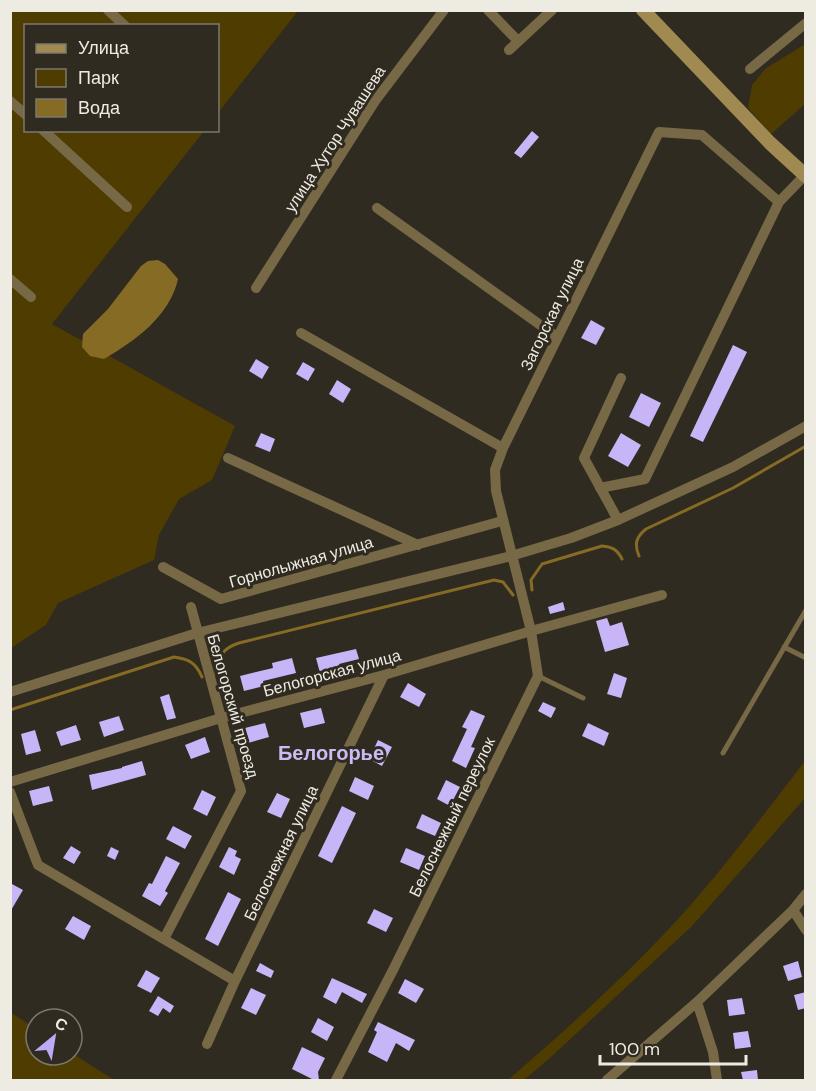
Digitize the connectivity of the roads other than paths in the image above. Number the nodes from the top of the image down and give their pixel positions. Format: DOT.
graph roads {
  1 [pos="108,10"];
  2 [pos="444,10"];
  3 [pos="489,10"];
  4 [pos="552,10"];
  5 [pos="643,10"];
  6 [pos="806,23"];
  7 [pos="123,24"];
  8 [pos="518,42"];
  9 [pos="509,50"];
  10 [pos="750,69"];
  11 [pos="10,101"];
  12 [pos="24,113"];
  13 [pos="45,132"];
  14 [pos="805,176"];
  15 [pos="779,201"];
  16 [pos="127,207"];
  17 [pos="377,208"];
  18 [pos="10,279"];
  19 [pos="256,288"];
  20 [pos="31,297"];
  21 [pos="301,333"];
  22 [pos="557,337"];
  23 [pos="621,378"];
  24 [pos="806,426"];
  25 [pos="503,448"];
  26 [pos="228,458"];
  27 [pos="600,488"];
  28 [pos="618,520"];
  29 [pos="502,521"];
  30 [pos="418,544"];
  31 [pos="511,556"];
  32 [pos="163,567"];
  33 [pos="662,595"];
  34 [pos="191,607"];
  35 [pos="806,610"];
  36 [pos="531,631"];
  37 [pos="197,633"];
  38 [pos="784,646"];
  39 [pos="806,658"];
  40 [pos="384,675"];
  41 [pos="538,676"];
  42 [pos="10,692"];
  43 [pos="583,698"];
  44 [pos="221,718"];
  45 [pos="723,753"];
  46 [pos="10,782"];
  47 [pos="10,792"];
  48 [pos="806,894"];
  49 [pos="793,910"];
  50 [pos="806,930"];
  51 [pos="164,939"];
  52 [pos="235,981"];
  53 [pos="697,1002"];
  54 [pos="207,1044"];
  55 [pos="336,1080"];
  56 [pos="607,1080"];
  57 [pos="717,1080"];
  1 -- 7 [label="street"];
  2 -- 19 [label="street, улица Хутор Чувашева"];
  3 -- 8 [label="street"];
  4 -- 8 [label="street"];
  5 -- 14 [label="street"];
  6 -- 10 [label="street"];
  8 -- 9 [label="street"];
  11 -- 12 [label="street"];
  13 -- 16 [label="street"];
  14 -- 15 [label="street"];
  15 -- 22 [label="street, Загорская улица"];
  15 -- 27 [label="street"];
  17 -- 22 [label="street"];
  18 -- 20 [label="street"];
  21 -- 25 [label="street"];
  22 -- 25 [label="street, Загорская улица"];
  23 -- 27 [label="street"];
  24 -- 28 [label="street"];
  25 -- 29 [label="street, Загорская улица"];
  26 -- 30 [label="street, Горнолыжная улица"];
  27 -- 28 [label="street"];
  28 -- 31 [label="street"];
  29 -- 30 [label="street, Горнолыжная улица"];
  29 -- 31 [label="street, Загорская улица"];
  30 -- 32 [label="street, Горнолыжная улица"];
  31 -- 36 [label="street"];
  31 -- 37 [label="street"];
  33 -- 36 [label="street, Белогорская улица"];
  34 -- 37 [label="street, Белогорский проезд"];
  35 -- 38 [label="lane"];
  36 -- 40 [label="street, Белогорская улица"];
  36 -- 41 [label="street"];
  37 -- 42 [label="street"];
  37 -- 44 [label="street, Белогорский проезд"];
  38 -- 39 [label="lane"];
  38 -- 45 [label="lane"];
  40 -- 44 [label="street, Белогорская улица"];
  40 -- 52 [label="street, Белоснежная улица"];
  41 -- 43 [label="lane"];
  41 -- 55 [label="street, Белоснежный переулок"];
  44 -- 46 [label="street, Белогорская улица"];
  44 -- 51 [label="street, Белогорский проезд"];
  47 -- 51 [label="street"];
  48 -- 49 [label="street"];
  49 -- 50 [label="street"];
  49 -- 53 [label="street"];
  51 -- 52 [label="street"];
  52 -- 54 [label="street, Белоснежная улица"];
  53 -- 56 [label="street"];
  53 -- 57 [label="street"];
}
